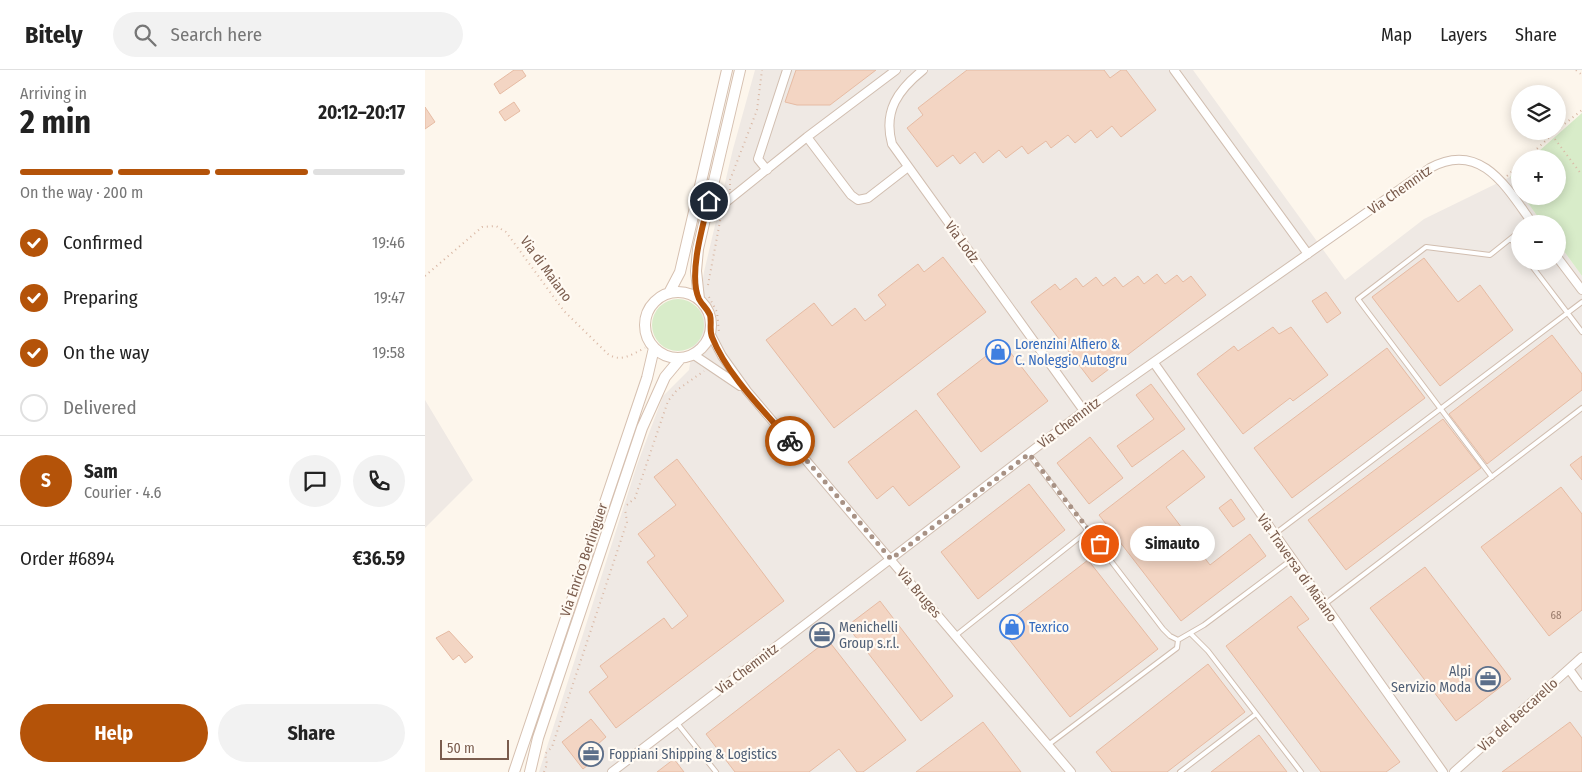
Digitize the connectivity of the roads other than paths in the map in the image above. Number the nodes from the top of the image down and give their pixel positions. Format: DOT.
graph roads {
  1 [pos="727,70"];
  2 [pos="740,70"];
  3 [pos="787,70"];
  4 [pos="896,70"];
  5 [pos="923,70"];
  6 [pos="1175,70"];
  7 [pos="807,137"];
  8 [pos="908,167"];
  9 [pos="767,170"];
  10 [pos="1526,215"];
  11 [pos="705,219"];
  12 [pos="1511,239"];
  13 [pos="1308,254"];
  14 [pos="1566,269"];
  15 [pos="1535,270"];
  16 [pos="1582,290"];
  17 [pos="669,293"];
  18 [pos="705,294"];
  19 [pos="1582,302"];
  20 [pos="1568,313"];
  21 [pos="1582,332"];
  22 [pos="715,336"];
  23 [pos="653,346"];
  24 [pos="694,355"];
  25 [pos="680,359"];
  26 [pos="1154,363"];
  27 [pos="747,391"];
  28 [pos="1582,408"];
  29 [pos="1440,409"];
  30 [pos="1084,411"];
  31 [pos="1029,454"];
  32 [pos="1492,477"];
  33 [pos="1089,530"];
  34 [pos="1274,535"];
  35 [pos="891,559"];
  36 [pos="1291,560"];
  37 [pos="1323,605"];
  38 [pos="1191,634"];
  39 [pos="955,636"];
  40 [pos="1178,640"];
  41 [pos="1582,657"];
  42 [pos="1569,669"];
  43 [pos="1582,687"];
  44 [pos="1256,714"];
  45 [pos="677,723"];
  46 [pos="1048,745"];
  47 [pos="1066,770"];
  48 [pos="514,772"];
  49 [pos="530,772"];
  50 [pos="612,772"];
  51 [pos="716,772"];
  52 [pos="1180,772"];
  53 [pos="1301,772"];
  54 [pos="1443,772"];
  55 [pos="1454,772"];
  1 -- 17 [label="main road, Via Enrico Berlinguer"];
  2 -- 11 [label="main road"];
  3 -- 9 [label="street"];
  4 -- 7 [label="street"];
  5 -- 8 [label="street, Via Lodz"];
  6 -- 13 [label="street"];
  7 -- 8 [label="street"];
  7 -- 9 [label="street"];
  8 -- 30 [label="street, Via Lodz"];
  9 -- 11 [label="street"];
  10 -- 13 [label="street, Via Chemnitz"];
  11 -- 18 [label="main road"];
  12 -- 29 [label="lane"];
  13 -- 26 [label="street, Via Chemnitz"];
  14 -- 16 [label="street"];
  15 -- 20 [label="lane"];
  17 -- 18 [label="main road"];
  17 -- 23 [label="main road, Via Enrico Berlinguer"];
  18 -- 22 [label="main road"];
  19 -- 20 [label="lane"];
  20 -- 21 [label="lane"];
  20 -- 29 [label="lane"];
  22 -- 24 [label="main road"];
  22 -- 27 [label="street, Via Bruges"];
  23 -- 25 [label="main road"];
  23 -- 48 [label="main road, Via Enrico Berlinguer"];
  24 -- 25 [label="main road"];
  24 -- 27 [label="street, Via Bruges"];
  25 -- 49 [label="main road, Via Enrico Berlinguer"];
  26 -- 30 [label="street, Via Chemnitz"];
  26 -- 34 [label="street, Via Traversa di Maiano"];
  27 -- 35 [label="street, Via Bruges"];
  28 -- 32 [label="lane"];
  29 -- 32 [label="lane"];
  29 -- 34 [label="lane"];
  30 -- 31 [label="street, Via Chemnitz"];
  31 -- 33 [label="lane"];
  31 -- 35 [label="street, Via Chemnitz"];
  32 -- 37 [label="lane"];
  33 -- 39 [label="lane"];
  33 -- 40 [label="lane"];
  34 -- 36 [label="street, Via Traversa di Maiano"];
  35 -- 39 [label="street, Via Bruges"];
  35 -- 45 [label="street, Via Chemnitz"];
  36 -- 37 [label="street, Via Traversa di Maiano"];
  36 -- 38 [label="lane"];
  37 -- 54 [label="street, Via Traversa di Maiano"];
  38 -- 40 [label="lane"];
  38 -- 44 [label="lane"];
  39 -- 46 [label="street, Via Bruges"];
  40 -- 46 [label="lane"];
  41 -- 42 [label="street, Via del Beccarello"];
  42 -- 43 [label="street"];
  42 -- 55 [label="street, Via del Beccarello"];
  44 -- 52 [label="lane"];
  44 -- 53 [label="lane"];
  45 -- 50 [label="street, Via Chemnitz"];
  45 -- 51 [label="lane"];
  46 -- 47 [label="street, Via Bruges"];
}
